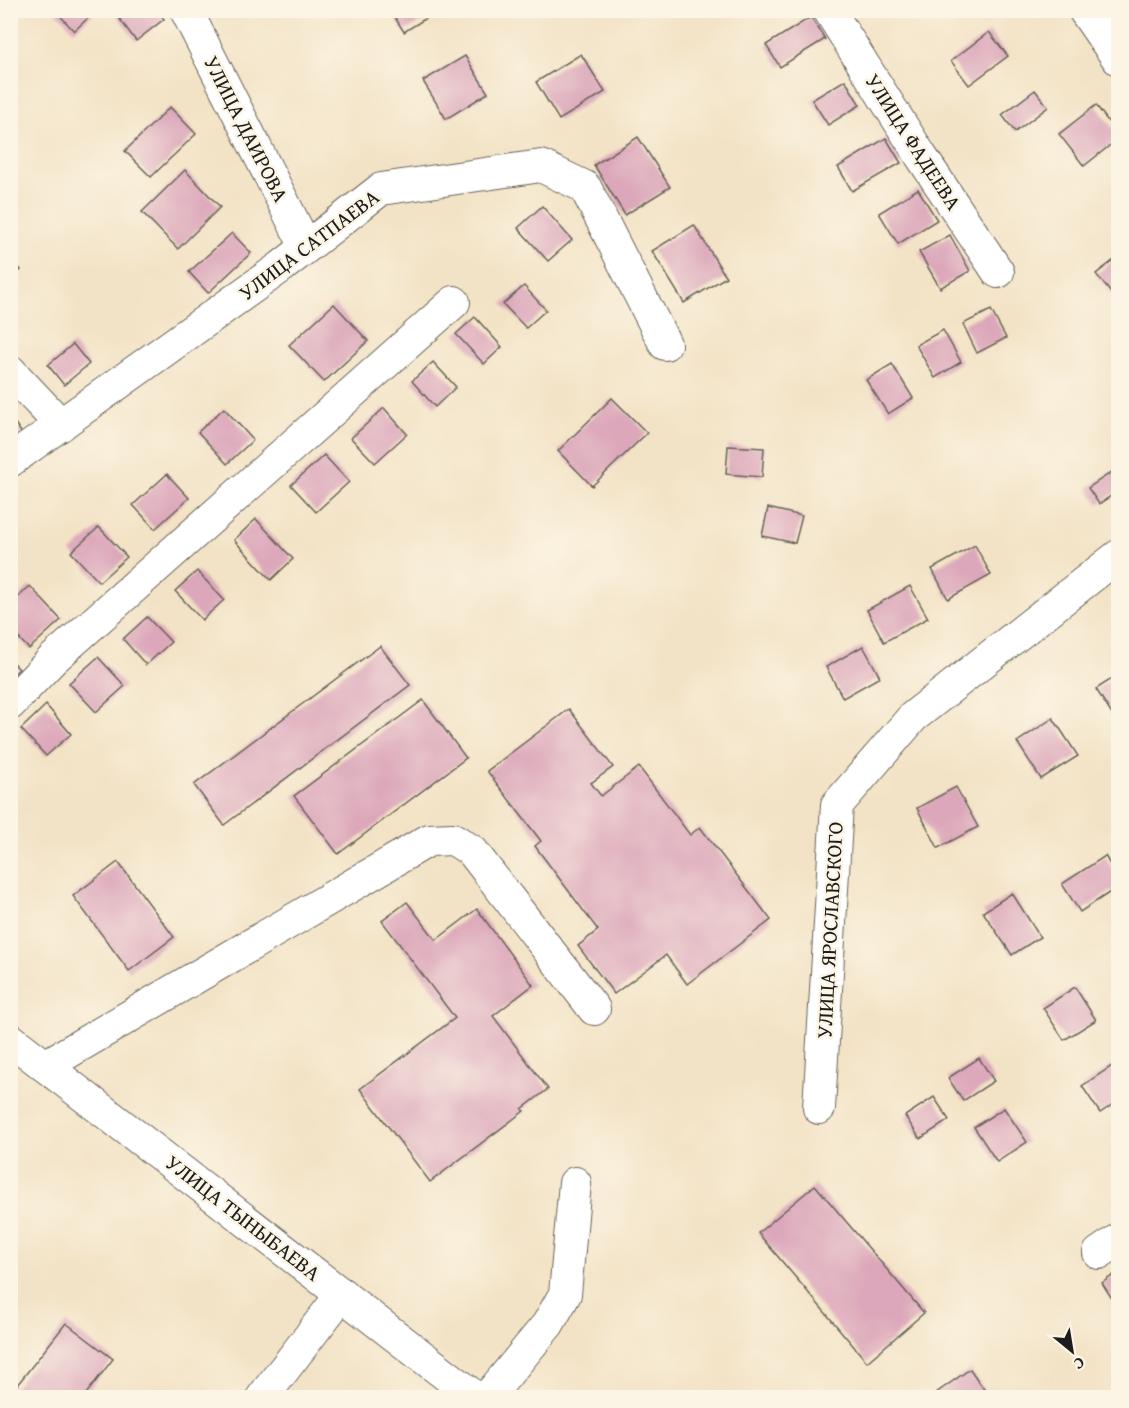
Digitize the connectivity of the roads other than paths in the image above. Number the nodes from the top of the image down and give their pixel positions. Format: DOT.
graph roads {
  1 [pos="186,10"];
  2 [pos="829,10"];
  3 [pos="1084,10"];
  4 [pos="1119,59"];
  5 [pos="306,247"];
  6 [pos="998,272"];
  7 [pos="454,302"];
  8 [pos="665,344"];
  9 [pos="10,371"];
  10 [pos="61,425"];
  11 [pos="10,461"];
  12 [pos="1119,556"];
  13 [pos="10,704"];
  14 [pos="594,1009"];
  15 [pos="10,1039"];
  16 [pos="45,1066"];
  17 [pos="819,1108"];
  18 [pos="575,1183"];
  19 [pos="342,1294"];
  20 [pos="262,1398"];
  21 [pos="476,1398"];
  22 [pos="486,1398"];
  1 -- 5 [label="street, УЛИЦА ДАИРОВА"];
  2 -- 6 [label="street, УЛИЦА ФАДЕЕВА"];
  3 -- 4 [label="street"];
  5 -- 8 [label="street, УЛИЦА САТПАЕВА"];
  5 -- 10 [label="street, УЛИЦА САТПАЕВА"];
  7 -- 13 [label="street"];
  9 -- 10 [label="street"];
  10 -- 11 [label="street, УЛИЦА САТПАЕВА"];
  12 -- 17 [label="street, УЛИЦА ЯРОСЛАВСКОГО"];
  14 -- 16 [label="street"];
  15 -- 16 [label="street, УЛИЦА ТЫНЫБАЕВА"];
  16 -- 19 [label="street, УЛИЦА ТЫНЫБАЕВА"];
  18 -- 22 [label="street"];
  19 -- 20 [label="street"];
  19 -- 21 [label="street, УЛИЦА ТЫНЫБАЕВА"];
}
